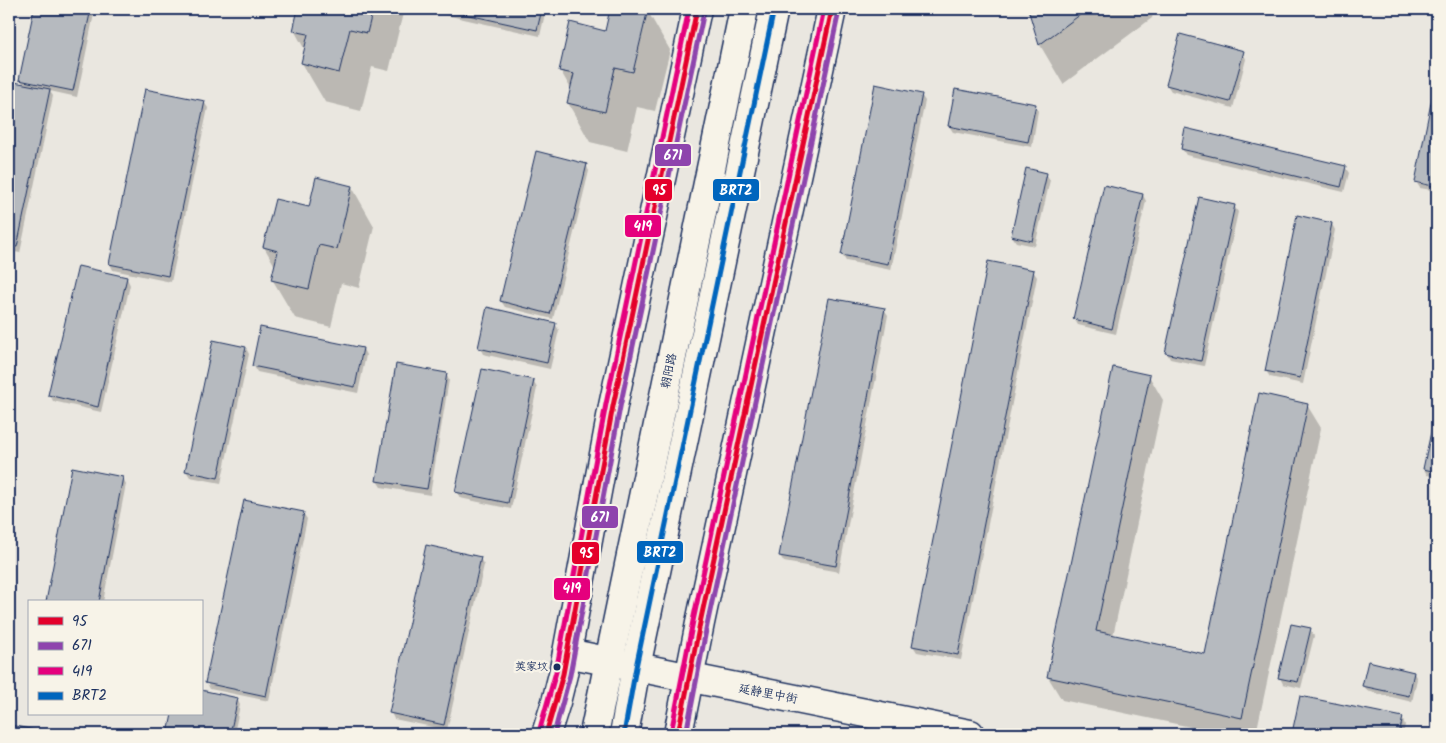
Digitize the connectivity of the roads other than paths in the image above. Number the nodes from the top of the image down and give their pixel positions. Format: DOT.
graph roads {
  1 [pos="697,9"];
  2 [pos="744,9"];
  3 [pos="774,9"];
  4 [pos="832,9"];
  5 [pos="567,653"];
  6 [pos="608,661"];
  7 [pos="636,667"];
  8 [pos="689,678"];
  9 [pos="546,734"];
  10 [pos="594,734"];
  11 [pos="624,734"];
  12 [pos="678,734"];
  13 [pos="970,734"];
  1 -- 5 [label="main road"];
  2 -- 6 [label="main road, 朝阳路"];
  3 -- 7 [label="main road"];
  4 -- 8 [label="main road"];
  5 -- 6 [label="main road, 延静里中街"];
  5 -- 9 [label="main road"];
  6 -- 7 [label="main road, 延静里中街"];
  6 -- 10 [label="main road, 朝阳路"];
  7 -- 8 [label="main road, 延静里中街"];
  7 -- 11 [label="main road"];
  8 -- 12 [label="main road"];
  8 -- 13 [label="main road, 延静里中街"];
}
